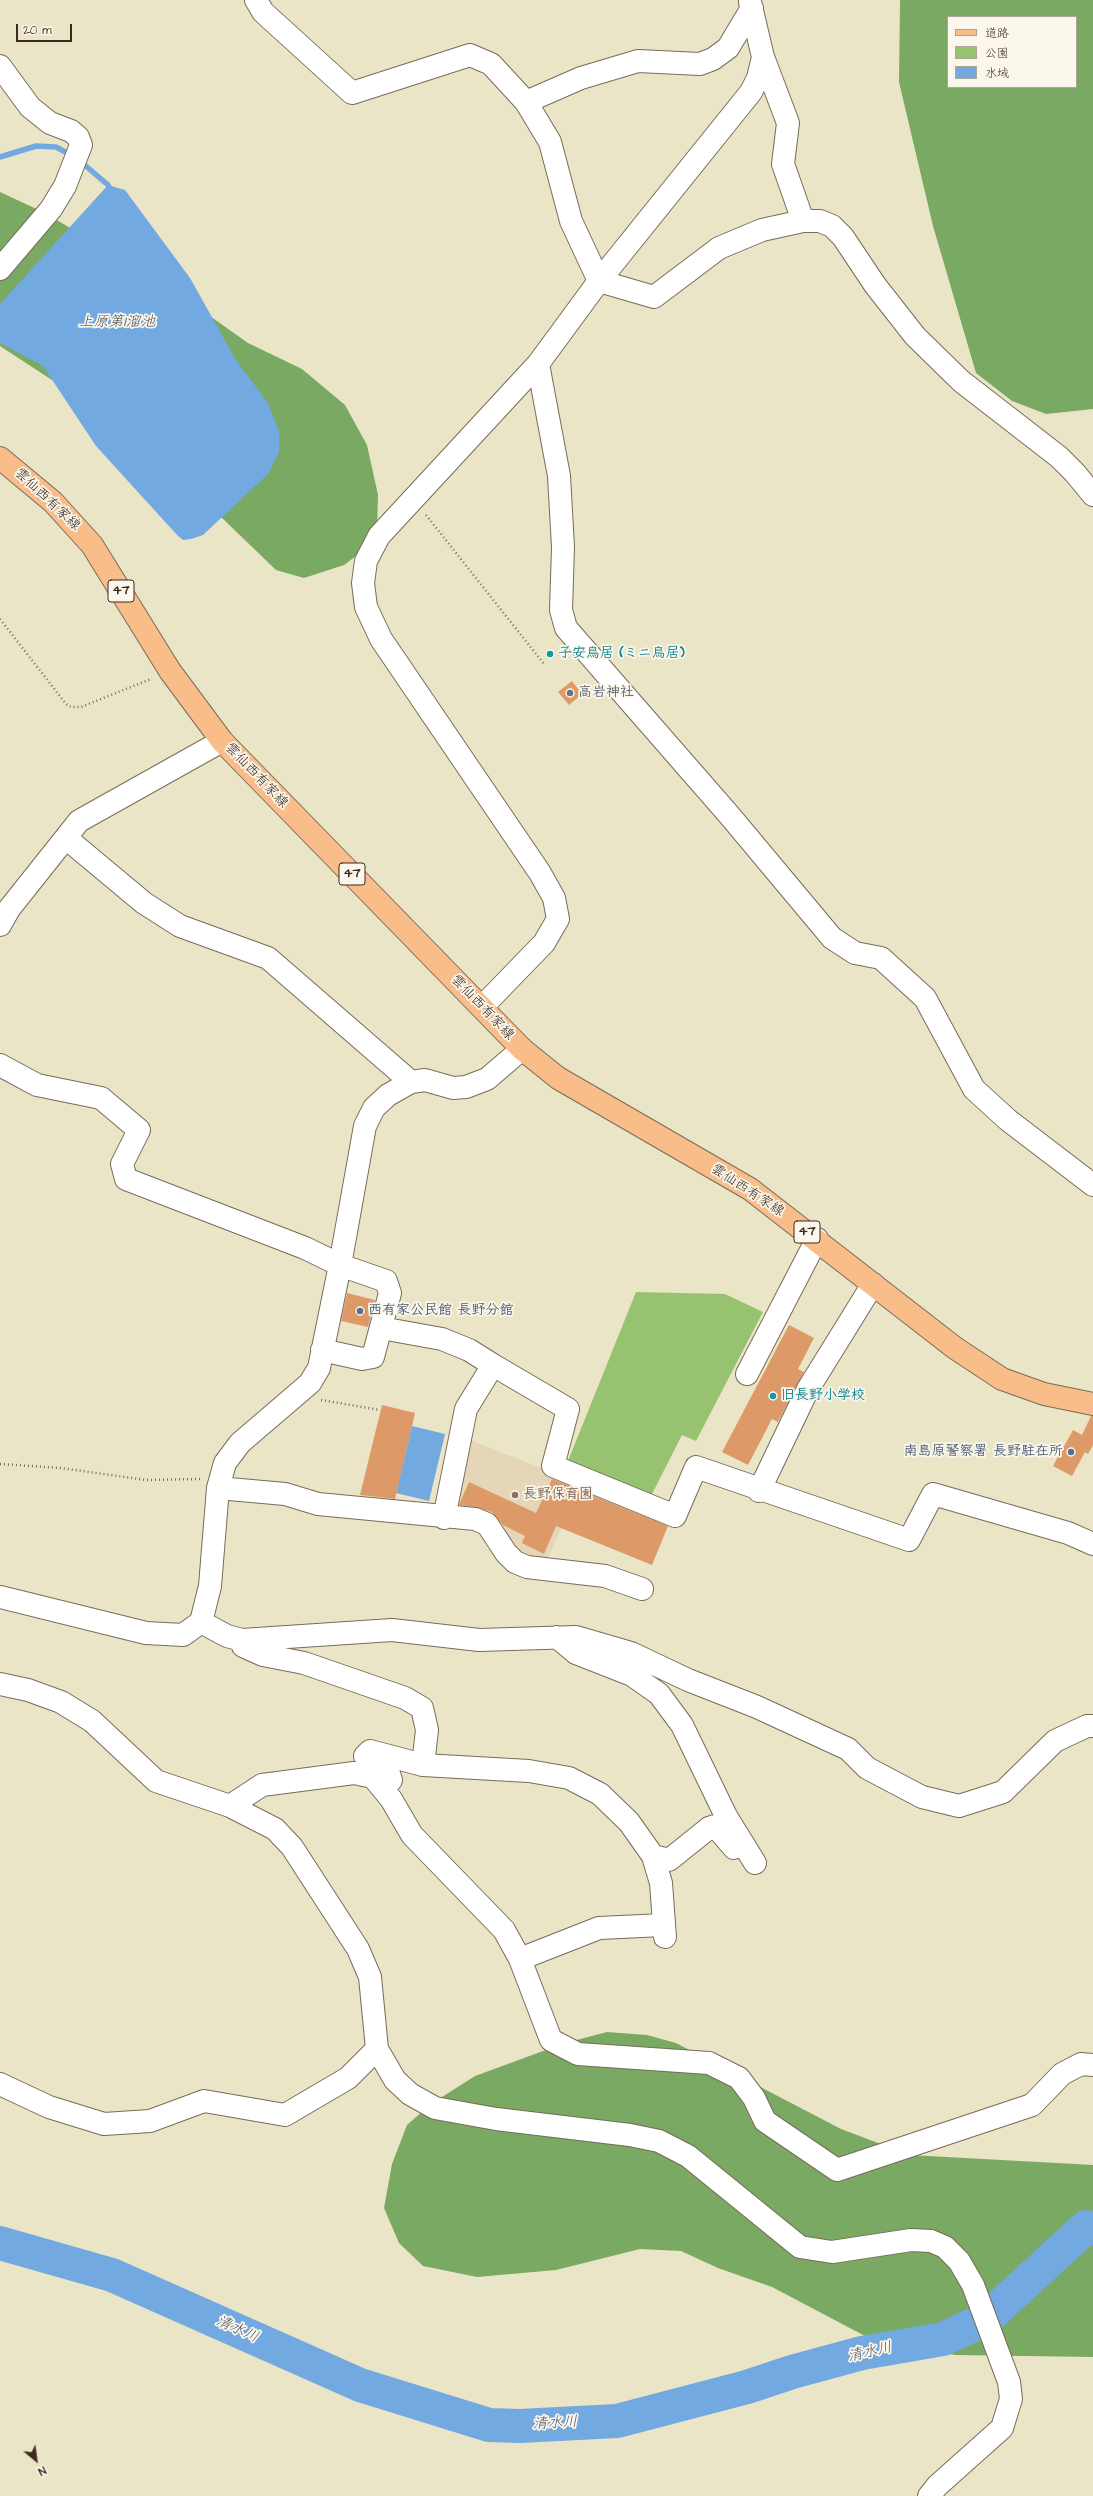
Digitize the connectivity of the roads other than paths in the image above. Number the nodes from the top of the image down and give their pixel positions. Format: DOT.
graph roads {
  1 [pos="256,0"];
  2 [pos="751,4"];
  3 [pos="763,57"];
  4 [pos="0,66"];
  5 [pos="526,102"];
  6 [pos="803,221"];
  7 [pos="0,269"];
  8 [pos="599,281"];
  9 [pos="538,364"];
  10 [pos="0,458"];
  11 [pos="1093,496"];
  12 [pos="222,741"];
  13 [pos="66,838"];
  14 [pos="0,925"];
  15 [pos="482,1007"];
  16 [pos="522,1049"];
  17 [pos="0,1065"];
  18 [pos="411,1082"];
  19 [pos="1093,1185"];
  20 [pos="817,1239"];
  21 [pos="340,1265"];
  22 [pos="873,1284"];
  23 [pos="381,1328"];
  24 [pos="322,1350"];
  25 [pos="493,1365"];
  26 [pos="747,1374"];
  27 [pos="1093,1404"];
  28 [pos="219,1484"];
  29 [pos="759,1491"];
  30 [pos="444,1518"];
  31 [pos="1093,1544"];
  32 [pos="642,1589"];
  33 [pos="0,1597"];
  34 [pos="201,1622"];
  35 [pos="557,1637"];
  36 [pos="242,1640"];
  37 [pos="0,1684"];
  38 [pos="1093,1726"];
  39 [pos="423,1765"];
  40 [pos="391,1799"];
  41 [pos="230,1806"];
  42 [pos="653,1856"];
  43 [pos="520,1959"];
  44 [pos="377,2049"];
  45 [pos="1093,2065"];
  46 [pos="0,2084"];
  47 [pos="930,2496"];
  1 -- 5 [label="street"];
  2 -- 3 [label="street"];
  2 -- 5 [label="street"];
  3 -- 6 [label="street"];
  3 -- 8 [label="street"];
  4 -- 7 [label="street"];
  5 -- 8 [label="street"];
  6 -- 8 [label="street"];
  6 -- 11 [label="street"];
  8 -- 9 [label="street"];
  9 -- 15 [label="street"];
  9 -- 19 [label="street"];
  10 -- 12 [label="main road, 雲仙西有家線 / 47"];
  12 -- 13 [label="street"];
  12 -- 15 [label="main road, 雲仙西有家線 / 47"];
  13 -- 14 [label="street"];
  13 -- 18 [label="street"];
  15 -- 16 [label="main road, 雲仙西有家線 / 47"];
  16 -- 18 [label="street"];
  16 -- 20 [label="main road, 雲仙西有家線 / 47"];
  17 -- 21 [label="street"];
  18 -- 21 [label="street"];
  20 -- 22 [label="main road, 雲仙西有家線 / 47"];
  20 -- 26 [label="street"];
  21 -- 23 [label="street"];
  21 -- 24 [label="street"];
  22 -- 27 [label="main road, 雲仙西有家線 / 47"];
  22 -- 29 [label="street"];
  23 -- 24 [label="street"];
  23 -- 25 [label="street"];
  24 -- 28 [label="street"];
  25 -- 29 [label="street"];
  25 -- 30 [label="street"];
  28 -- 30 [label="street"];
  28 -- 34 [label="street"];
  29 -- 31 [label="street"];
  30 -- 32 [label="street"];
  33 -- 34 [label="street"];
  34 -- 36 [label="street"];
  35 -- 36 [label="street"];
  35 -- 38 [label="street"];
  35 -- 42 [label="street"];
  36 -- 39 [label="street"];
  37 -- 41 [label="street"];
  39 -- 40 [label="street"];
  39 -- 42 [label="street"];
  40 -- 41 [label="street"];
  40 -- 43 [label="street"];
  41 -- 44 [label="street"];
  42 -- 43 [label="street"];
  43 -- 45 [label="street"];
  44 -- 46 [label="street"];
  44 -- 47 [label="street"];
}
